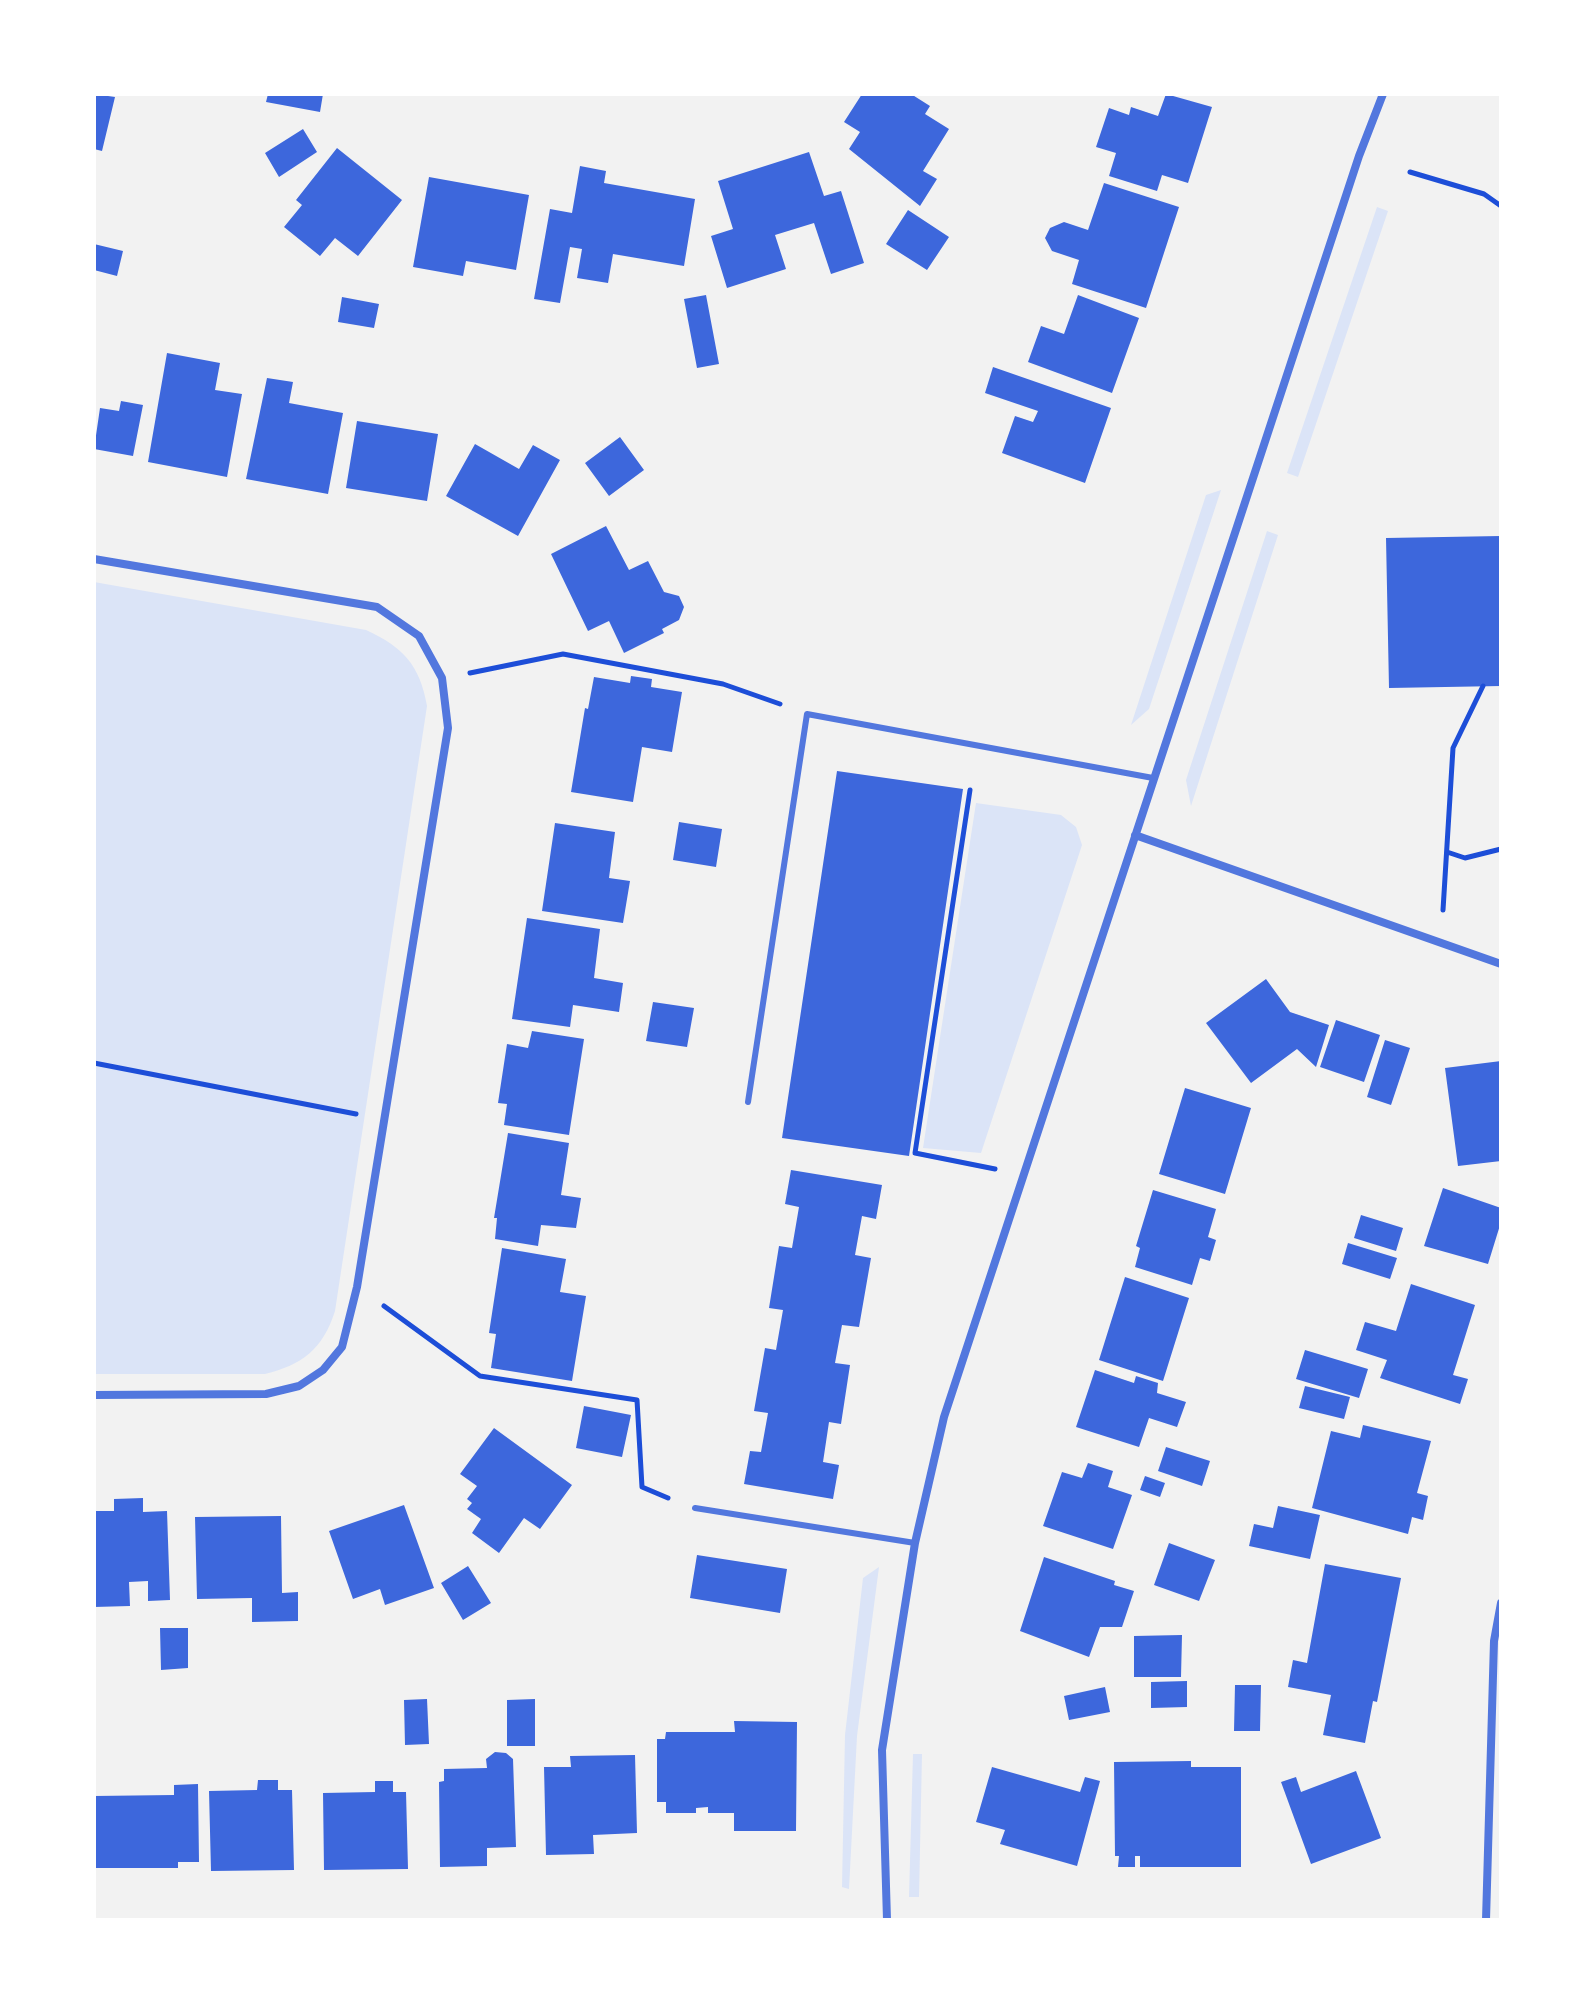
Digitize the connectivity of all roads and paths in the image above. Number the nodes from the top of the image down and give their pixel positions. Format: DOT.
graph roads {
  1 [pos="1383,94"];
  2 [pos="1410,172"];
  3 [pos="1501,206"];
  4 [pos="94,559"];
  5 [pos="442,678"];
  6 [pos="1483,686"];
  7 [pos="807,714"];
  8 [pos="1153,778"];
  9 [pos="970,790"];
  10 [pos="1135,835"];
  11 [pos="1501,849"];
  12 [pos="1447,852"];
  13 [pos="1441,943"];
  14 [pos="1501,964"];
  15 [pos="94,1063"];
  16 [pos="748,1102"];
  17 [pos="384,1120"];
  18 [pos="1023,1175"];
  19 [pos="357,1287"];
  20 [pos="94,1395"];
  21 [pos="695,1508"];
  22 [pos="915,1543"];
  23 [pos="1501,1603"];
  24 [pos="887,1920"];
  25 [pos="1486,1920"];
  1 -- 8 [label="street"];
  2 -- 3 [label="path"];
  4 -- 5 [label="street"];
  5 -- 7 [label="path"];
  5 -- 17 [label="street"];
  6 -- 12 [label="path"];
  7 -- 8 [label="lane"];
  7 -- 16 [label="lane"];
  8 -- 10 [label="street"];
  9 -- 18 [label="path"];
  10 -- 13 [label="street"];
  10 -- 18 [label="street"];
  11 -- 12 [label="path"];
  12 -- 13 [label="path"];
  13 -- 14 [label="street"];
  15 -- 17 [label="path"];
  17 -- 19 [label="street"];
  18 -- 22 [label="street"];
  19 -- 20 [label="street"];
  19 -- 21 [label="path"];
  21 -- 22 [label="lane"];
  22 -- 24 [label="street"];
  23 -- 25 [label="street"];
}
